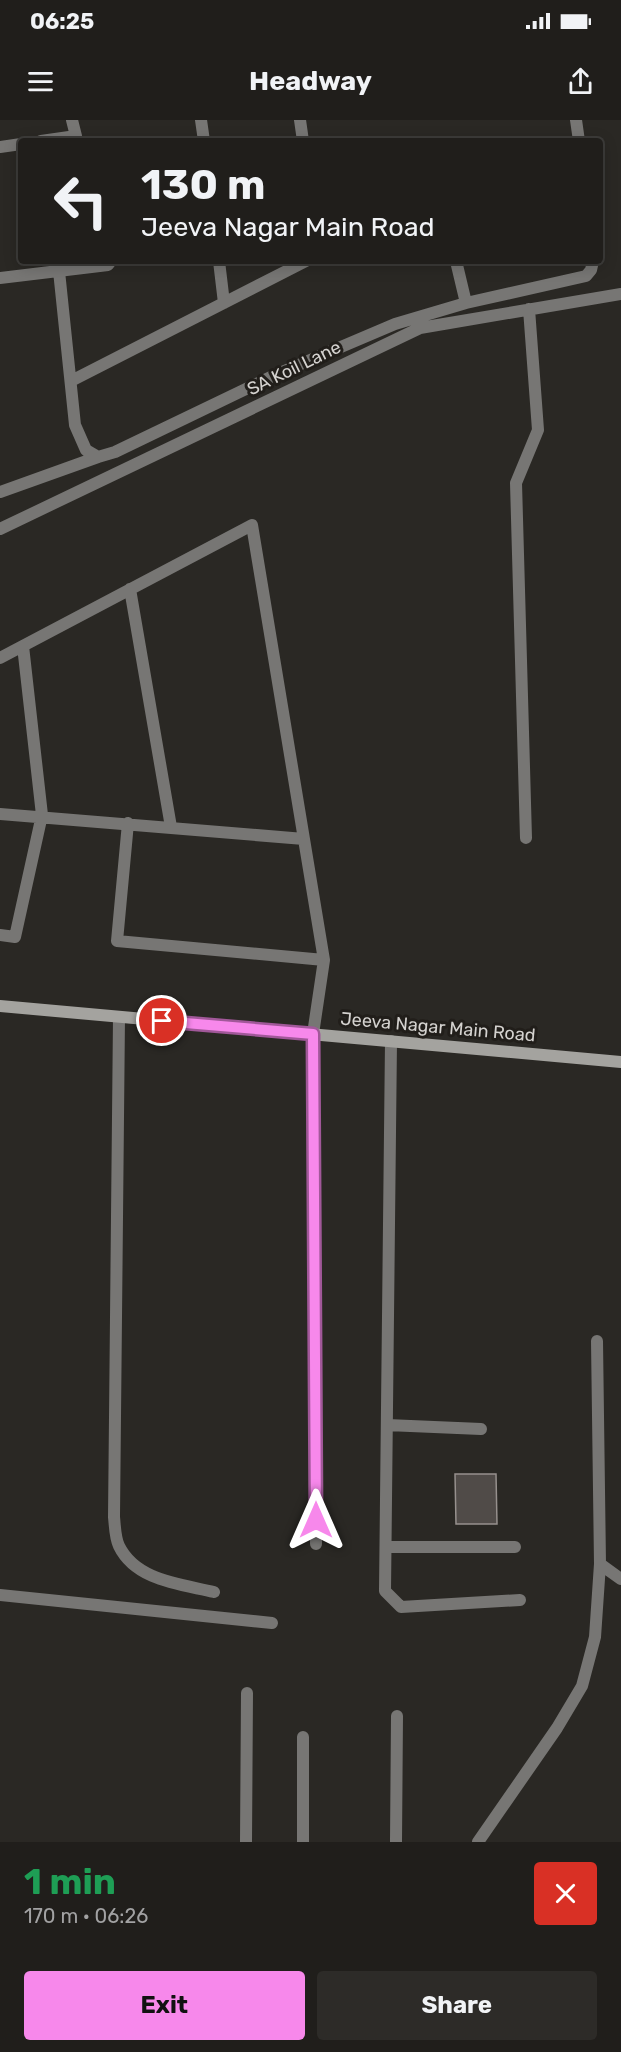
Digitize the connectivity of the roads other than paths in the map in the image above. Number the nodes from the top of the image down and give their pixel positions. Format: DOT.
graph roads {
  1 [pos="72,120"];
  2 [pos="201,120"];
  3 [pos="300,120"];
  4 [pos="576,120"];
  5 [pos="77,138"];
  6 [pos="204,138"];
  7 [pos="303,138"];
  8 [pos="579,138"];
  9 [pos="18,144"];
  10 [pos="0,147"];
  11 [pos="109,264"];
  12 [pos="219,264"];
  13 [pos="300,264"];
  14 [pos="457,264"];
  15 [pos="592,264"];
  16 [pos="59,271"];
  17 [pos="0,278"];
  18 [pos="621,294"];
  19 [pos="224,303"];
  20 [pos="466,303"];
  21 [pos="530,309"];
  22 [pos="71,381"];
  23 [pos="98,457"];
  24 [pos="0,492"];
  25 [pos="0,530"];
  26 [pos="130,589"];
  27 [pos="22,646"];
  28 [pos="0,658"];
  29 [pos="0,814"];
  30 [pos="42,815"];
  31 [pos="128,823"];
  32 [pos="171,828"];
  33 [pos="526,838"];
  34 [pos="304,839"];
  35 [pos="0,935"];
  36 [pos="324,960"];
  37 [pos="0,1006"];
  38 [pos="119,1017"];
  39 [pos="313,1034"];
  40 [pos="391,1041"];
  41 [pos="621,1062"];
  42 [pos="597,1341"];
  43 [pos="387,1425"];
  44 [pos="481,1429"];
  45 [pos="316,1544"];
  46 [pos="386,1547"];
  47 [pos="515,1548"];
  48 [pos="600,1564"];
  49 [pos="621,1579"];
  50 [pos="214,1592"];
  51 [pos="0,1595"];
  52 [pos="520,1600"];
  53 [pos="272,1623"];
  54 [pos="247,1694"];
  55 [pos="397,1716"];
  56 [pos="303,1737"];
  57 [pos="246,1842"];
  58 [pos="303,1842"];
  59 [pos="396,1842"];
  60 [pos="478,1842"];
  1 -- 5 [label="street"];
  2 -- 6 [label="street"];
  3 -- 7 [label="street"];
  4 -- 8 [label="street"];
  9 -- 10 [label="street"];
  11 -- 16 [label="street"];
  12 -- 19 [label="street"];
  13 -- 19 [label="street"];
  14 -- 20 [label="street"];
  15 -- 20 [label="street"];
  16 -- 17 [label="street"];
  16 -- 22 [label="street"];
  18 -- 21 [label="street, SA Koil Lane"];
  19 -- 22 [label="street"];
  20 -- 23 [label="street"];
  21 -- 25 [label="street, SA Koil Lane"];
  21 -- 33 [label="street"];
  22 -- 23 [label="street"];
  23 -- 24 [label="street"];
  26 -- 27 [label="street"];
  26 -- 32 [label="street"];
  26 -- 34 [label="street"];
  27 -- 28 [label="street"];
  27 -- 30 [label="street"];
  29 -- 30 [label="street"];
  30 -- 31 [label="street"];
  30 -- 35 [label="street"];
  31 -- 32 [label="street"];
  31 -- 36 [label="street"];
  32 -- 34 [label="street"];
  34 -- 36 [label="street"];
  36 -- 39 [label="street"];
  37 -- 38 [label="street, Jeeva Nagar Main Road"];
  38 -- 39 [label="street, Jeeva Nagar Main Road"];
  38 -- 50 [label="street"];
  39 -- 40 [label="street, Jeeva Nagar Main Road"];
  39 -- 45 [label="street"];
  40 -- 41 [label="street, Jeeva Nagar Main Road"];
  40 -- 43 [label="street"];
  42 -- 48 [label="street"];
  43 -- 44 [label="street"];
  43 -- 46 [label="street"];
  46 -- 47 [label="street"];
  46 -- 52 [label="street"];
  48 -- 49 [label="street"];
  48 -- 60 [label="street"];
  51 -- 53 [label="street"];
  54 -- 57 [label="street"];
  55 -- 59 [label="street"];
  56 -- 58 [label="street"];
}
